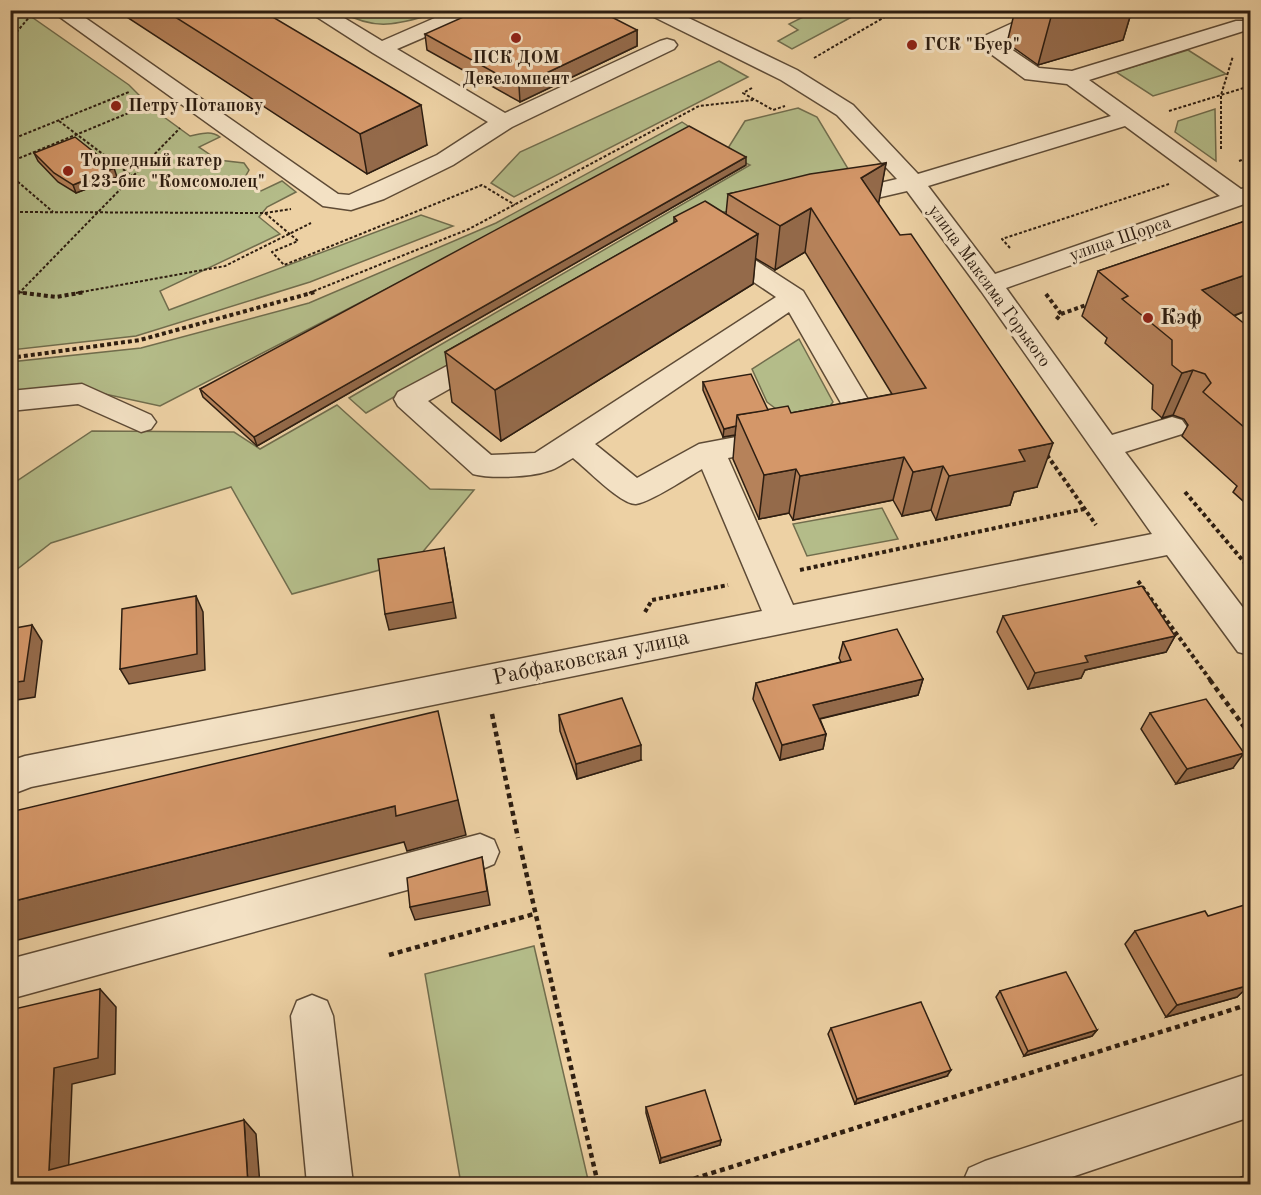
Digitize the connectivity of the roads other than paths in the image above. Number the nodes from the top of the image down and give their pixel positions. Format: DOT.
graph roads {
  1 [pos="60,10"];
  2 [pos="316,10"];
  3 [pos="655,10"];
  4 [pos="1059,10"];
  5 [pos="465,11"];
  6 [pos="1243,25"];
  7 [pos="668,45"];
  8 [pos="380,49"];
  9 [pos="1073,78"];
  10 [pos="1128,118"];
  11 [pos="504,122"];
  12 [pos="913,183"];
  13 [pos="1244,196"];
  14 [pos="815,206"];
  15 [pos="734,224"];
  16 [pos="990,285"];
  17 [pos="794,297"];
  18 [pos="510,344"];
  19 [pos="10,401"];
  20 [pos="141,422"];
  21 [pos="1172,427"];
  22 [pos="575,443"];
  23 [pos="1105,448"];
  24 [pos="710,451"];
  25 [pos="1173,542"];
  26 [pos="782,619"];
  27 [pos="1251,642"];
  28 [pos="10,779"];
  29 [pos="480,852"];
  30 [pos="10,979"];
  31 [pos="312,1016"];
  32 [pos="1251,1095"];
  33 [pos="330,1185"];
  34 [pos="985,1185"];
  1 -- 11 [label="street"];
  2 -- 8 [label="street"];
  3 -- 12 [label="street, улица Максима Горького"];
  4 -- 9 [label="street"];
  5 -- 8 [label="street"];
  6 -- 9 [label="street"];
  7 -- 11 [label="street"];
  8 -- 11 [label="street"];
  9 -- 10 [label="street"];
  10 -- 12 [label="street"];
  10 -- 13 [label="street"];
  12 -- 14 [label="street"];
  12 -- 16 [label="street, улица Максима Горького"];
  13 -- 16 [label="street, улица Щорса"];
  15 -- 17 [label="street"];
  16 -- 23 [label="street, улица Максима Горького"];
  17 -- 22 [label="street"];
  17 -- 24 [label="street"];
  18 -- 22 [label="street"];
  19 -- 20 [label="street"];
  21 -- 23 [label="street"];
  22 -- 24 [label="street"];
  23 -- 25 [label="street, улица Максима Горького"];
  24 -- 26 [label="street"];
  25 -- 26 [label="street, Рабфаковская улица"];
  25 -- 27 [label="street, улица Максима Горького"];
  26 -- 28 [label="street, Рабфаковская улица"];
  29 -- 30 [label="street"];
  31 -- 33 [label="street"];
  32 -- 34 [label="street"];
}
